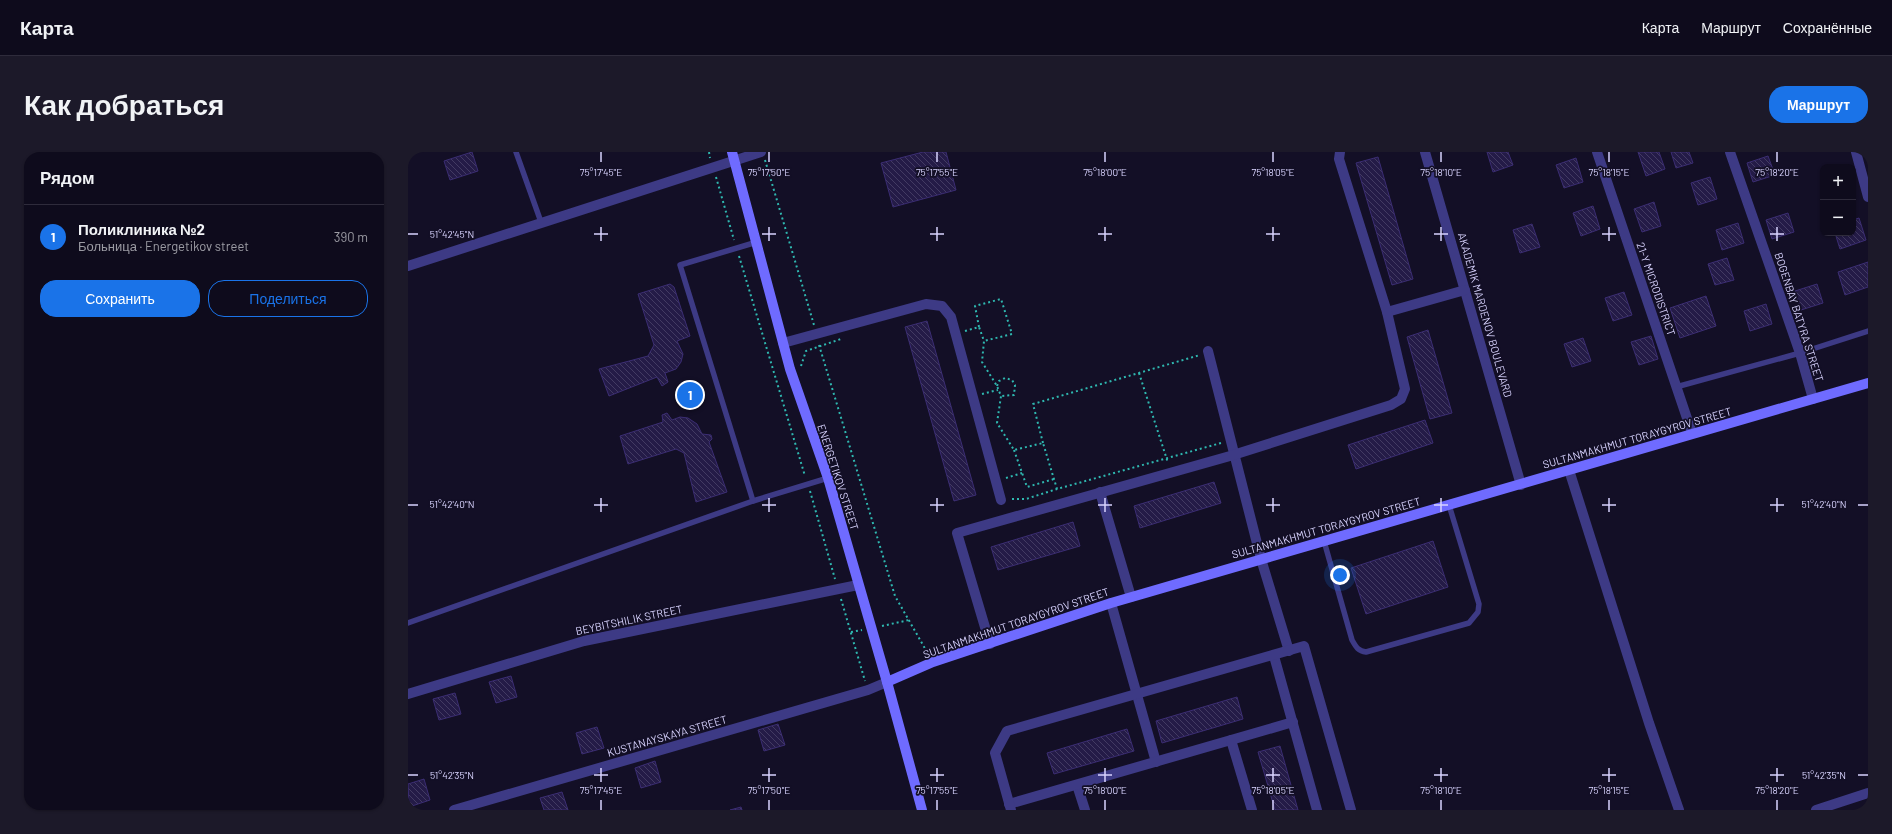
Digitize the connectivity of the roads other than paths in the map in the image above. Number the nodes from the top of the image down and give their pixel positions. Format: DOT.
graph roads {
  1 [pos="516,152"];
  2 [pos="1425,152"];
  3 [pos="1597,152"];
  4 [pos="1730,152"];
  5 [pos="1856,152"];
  6 [pos="1339,154"];
  7 [pos="733,156"];
  8 [pos="763,156"];
  9 [pos="1868,196"];
  10 [pos="541,222"];
  11 [pos="757,242"];
  12 [pos="408,266"];
  13 [pos="1465,290"];
  14 [pos="1388,312"];
  15 [pos="1868,331"];
  16 [pos="783,343"];
  17 [pos="1204,353"];
  18 [pos="1800,354"];
  19 [pos="1868,383"];
  20 [pos="1676,387"];
  21 [pos="1813,399"];
  22 [pos="1692,434"];
  23 [pos="1233,455"];
  24 [pos="1569,470"];
  25 [pos="828,478"];
  26 [pos="1521,485"];
  27 [pos="1100,492"];
  28 [pos="1001,500"];
  29 [pos="753,501"];
  30 [pos="1449,505"];
  31 [pos="1324,541"];
  32 [pos="1262,559"];
  33 [pos="858,585"];
  34 [pos="1131,597"];
  35 [pos="1111,603"];
  36 [pos="408,622"];
  37 [pos="990,644"];
  38 [pos="1289,651"];
  39 [pos="1274,656"];
  40 [pos="887,682"];
  41 [pos="408,694"];
  42 [pos="1137,694"];
  43 [pos="1293,722"];
  44 [pos="1231,740"];
  45 [pos="1156,762"];
  46 [pos="1077,785"];
  47 [pos="1868,793"];
  48 [pos="1010,807"];
  49 [pos="454,810"];
  50 [pos="922,810"];
  51 [pos="1085,810"];
  52 [pos="1252,810"];
  53 [pos="1317,810"];
  54 [pos="1351,810"];
  55 [pos="1679,810"];
  56 [pos="1816,810"];
  1 -- 10 [label="lane"];
  2 -- 13 [label="street, AKADEMIK MARDENOV BOULEVARD"];
  3 -- 20 [label="street, 21-Y MICRODISTRICT"];
  4 -- 18 [label="street, BOGENBAY BATYRA STREET"];
  5 -- 9 [label="street"];
  6 -- 14 [label="street"];
  7 -- 8 [label="street"];
  7 -- 10 [label="street"];
  7 -- 11 [label="main road, ENERGETIKOV STREET"];
  10 -- 12 [label="street"];
  11 -- 16 [label="main road, ENERGETIKOV STREET"];
  11 -- 29 [label="lane"];
  13 -- 14 [label="street"];
  13 -- 26 [label="street, AKADEMIK MARDENOV BOULEVARD"];
  14 -- 23 [label="street"];
  15 -- 18 [label="lane"];
  16 -- 25 [label="main road, ENERGETIKOV STREET"];
  16 -- 28 [label="street"];
  17 -- 23 [label="street"];
  18 -- 20 [label="lane"];
  18 -- 21 [label="street, BOGENBAY BATYRA STREET"];
  19 -- 21 [label="main road, SULTANMAKHMUT TORAYGYROV STREET"];
  20 -- 22 [label="street, 21-Y MICRODISTRICT"];
  21 -- 22 [label="main road, SULTANMAKHMUT TORAYGYROV STREET"];
  22 -- 24 [label="main road, SULTANMAKHMUT TORAYGYROV STREET"];
  23 -- 27 [label="street"];
  23 -- 32 [label="street"];
  24 -- 26 [label="main road, SULTANMAKHMUT TORAYGYROV STREET"];
  24 -- 55 [label="street"];
  25 -- 29 [label="lane"];
  25 -- 33 [label="main road, ENERGETIKOV STREET"];
  26 -- 30 [label="main road, SULTANMAKHMUT TORAYGYROV STREET"];
  27 -- 34 [label="street"];
  27 -- 37 [label="street"];
  29 -- 36 [label="lane"];
  30 -- 31 [label="main road, SULTANMAKHMUT TORAYGYROV STREET"];
  30 -- 31 [label="lane"];
  31 -- 32 [label="main road, SULTANMAKHMUT TORAYGYROV STREET"];
  32 -- 34 [label="main road, SULTANMAKHMUT TORAYGYROV STREET"];
  32 -- 38 [label="street"];
  33 -- 40 [label="main road, ENERGETIKOV STREET"];
  33 -- 41 [label="street, BEYBITSHILIK STREET"];
  34 -- 35 [label="main road, SULTANMAKHMUT TORAYGYROV STREET"];
  35 -- 37 [label="main road, SULTANMAKHMUT TORAYGYROV STREET"];
  35 -- 42 [label="street"];
  37 -- 40 [label="main road, SULTANMAKHMUT TORAYGYROV STREET"];
  38 -- 39 [label="street"];
  38 -- 54 [label="street"];
  39 -- 42 [label="street"];
  39 -- 43 [label="street"];
  40 -- 49 [label="street, KUSTANAYSKAYA STREET"];
  40 -- 50 [label="main road, ENERGETIKOV STREET"];
  42 -- 45 [label="street"];
  42 -- 48 [label="street"];
  43 -- 44 [label="street"];
  43 -- 53 [label="street"];
  44 -- 45 [label="street"];
  44 -- 52 [label="street"];
  45 -- 46 [label="street"];
  46 -- 48 [label="street"];
  46 -- 51 [label="street"];
  47 -- 56 [label="street"];
}
